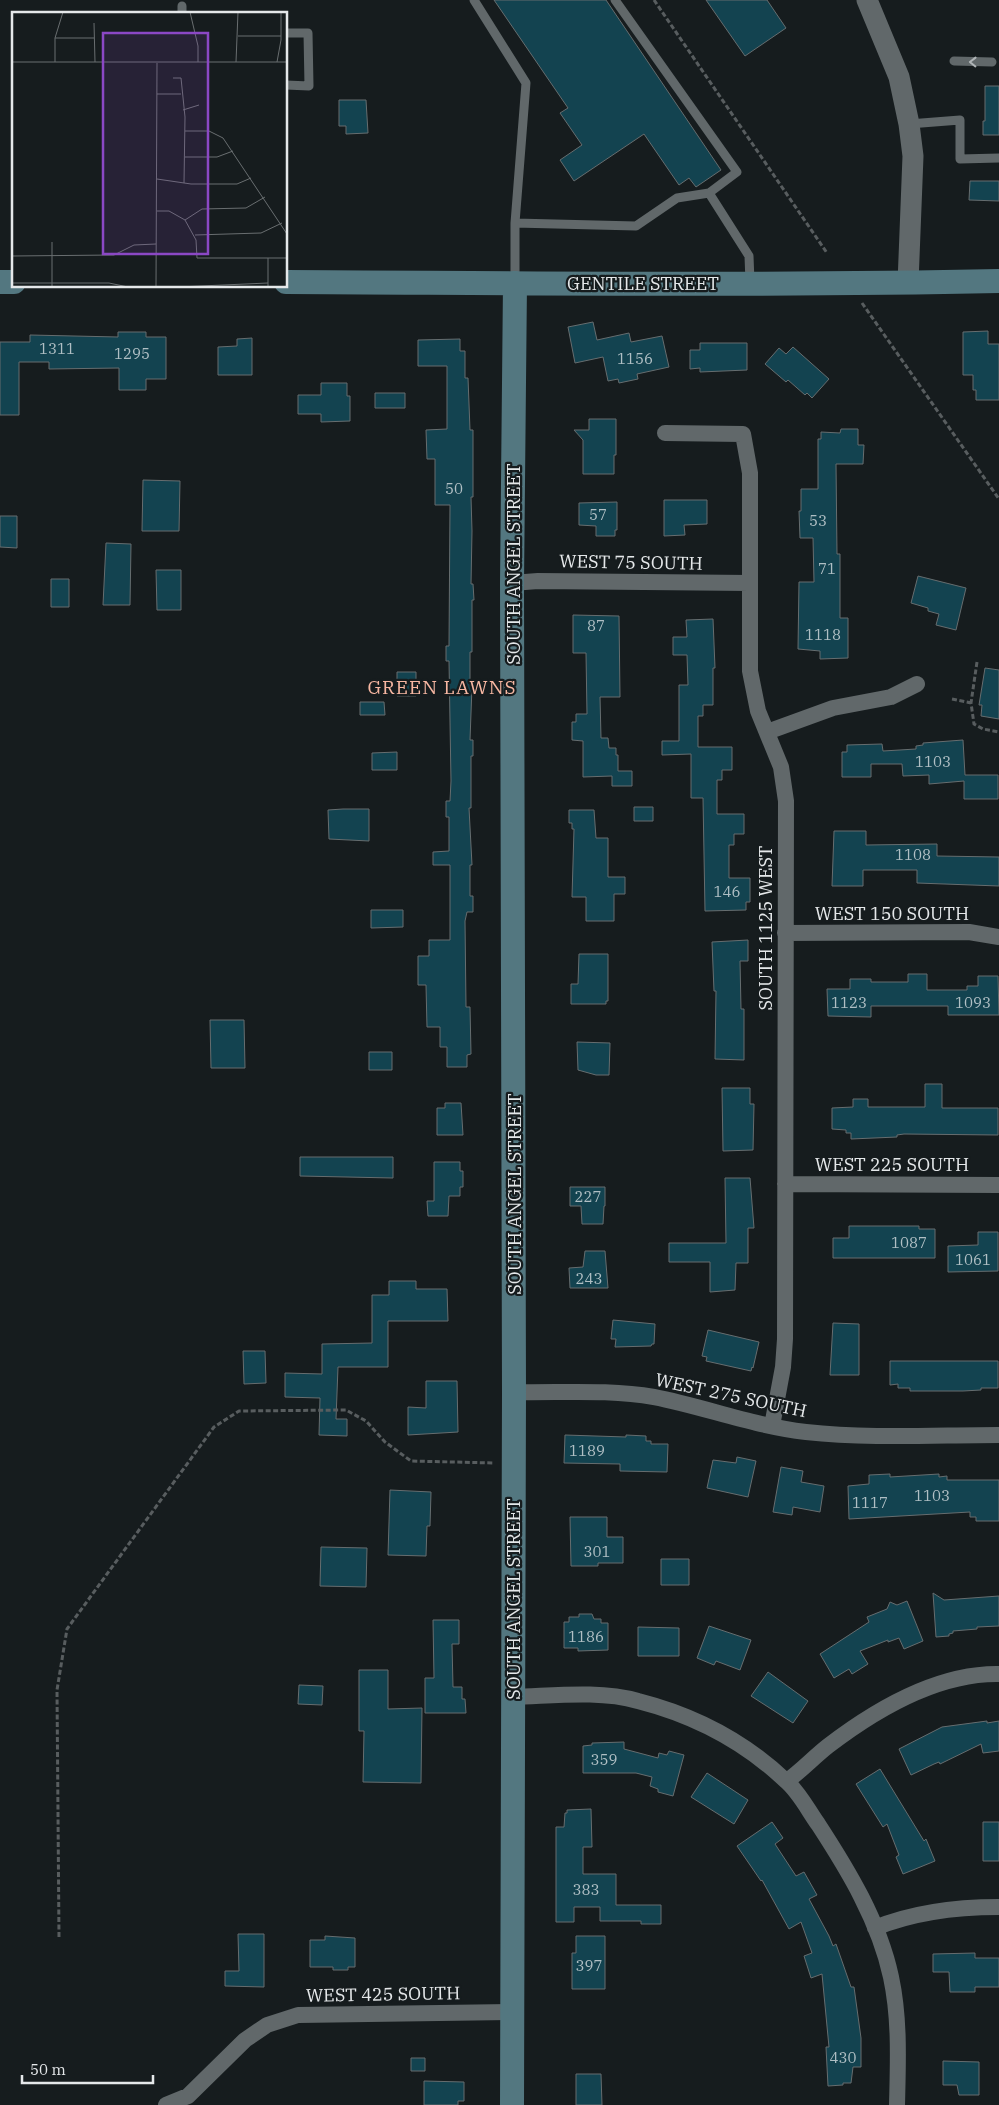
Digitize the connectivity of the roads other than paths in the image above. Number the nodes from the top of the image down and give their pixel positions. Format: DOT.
graph roads {
  1 [pos="474,0"];
  2 [pos="615,0"];
  3 [pos="867,0"];
  4 [pos="288,33"];
  5 [pos="954,61"];
  6 [pos="992,62"];
  7 [pos="288,85"];
  8 [pos="909,124"];
  9 [pos="999,158"];
  10 [pos="709,193"];
  11 [pos="514,223"];
  12 [pos="999,280"];
  13 [pos="288,282"];
  14 [pos="750,282"];
  15 [pos="515,283"];
  16 [pos="908,283"];
  17 [pos="665,433"];
  18 [pos="512,583"];
  19 [pos="750,584"];
  20 [pos="917,684"];
  21 [pos="767,732"];
  22 [pos="785,934"];
  23 [pos="999,937"];
  24 [pos="784,1184"];
  25 [pos="999,1184"];
  26 [pos="514,1392"];
  27 [pos="772,1426"];
  28 [pos="999,1435"];
  29 [pos="999,1674"];
  30 [pos="513,1697"];
  31 [pos="787,1781"];
  32 [pos="999,1907"];
  33 [pos="875,1928"];
  34 [pos="512,2012"];
  35 [pos="192,2100"];
  36 [pos="166,2105"];
  37 [pos="512,2105"];
  38 [pos="897,2105"];
  1 -- 11 [label="lane"];
  2 -- 10 [label="lane"];
  3 -- 8 [label="street"];
  4 -- 7 [label="lane"];
  6 -- 5 [label="lane, one-way"];
  8 -- 9 [label="lane"];
  8 -- 16 [label="street"];
  10 -- 11 [label="lane"];
  10 -- 14 [label="lane"];
  11 -- 15 [label="lane"];
  12 -- 16 [label="main road, GENTILE STREET"];
  13 -- 15 [label="main road, GENTILE STREET"];
  14 -- 15 [label="main road, GENTILE STREET"];
  14 -- 16 [label="main road, GENTILE STREET"];
  15 -- 18 [label="main road, SOUTH ANGEL STREET"];
  17 -- 19 [label="street, SOUTH 1125 WEST"];
  18 -- 19 [label="street, WEST 75 SOUTH"];
  18 -- 26 [label="main road, SOUTH ANGEL STREET"];
  19 -- 21 [label="street, SOUTH 1125 WEST"];
  20 -- 21 [label="street"];
  21 -- 22 [label="street, SOUTH 1125 WEST"];
  22 -- 23 [label="street, WEST 150 SOUTH"];
  22 -- 24 [label="street, SOUTH 1125 WEST"];
  24 -- 25 [label="street, WEST 225 SOUTH"];
  24 -- 27 [label="street, SOUTH 1125 WEST"];
  26 -- 27 [label="street, WEST 275 SOUTH"];
  26 -- 30 [label="main road, SOUTH ANGEL STREET"];
  27 -- 28 [label="street, WEST 275 SOUTH"];
  29 -- 31 [label="street"];
  30 -- 31 [label="street"];
  30 -- 34 [label="main road, SOUTH ANGEL STREET"];
  31 -- 33 [label="street"];
  32 -- 33 [label="street"];
  33 -- 38 [label="street"];
  34 -- 35 [label="street, WEST 425 SOUTH"];
  34 -- 37 [label="main road, SOUTH ANGEL STREET"];
  35 -- 36 [label="street, WEST 425 SOUTH"];
}
